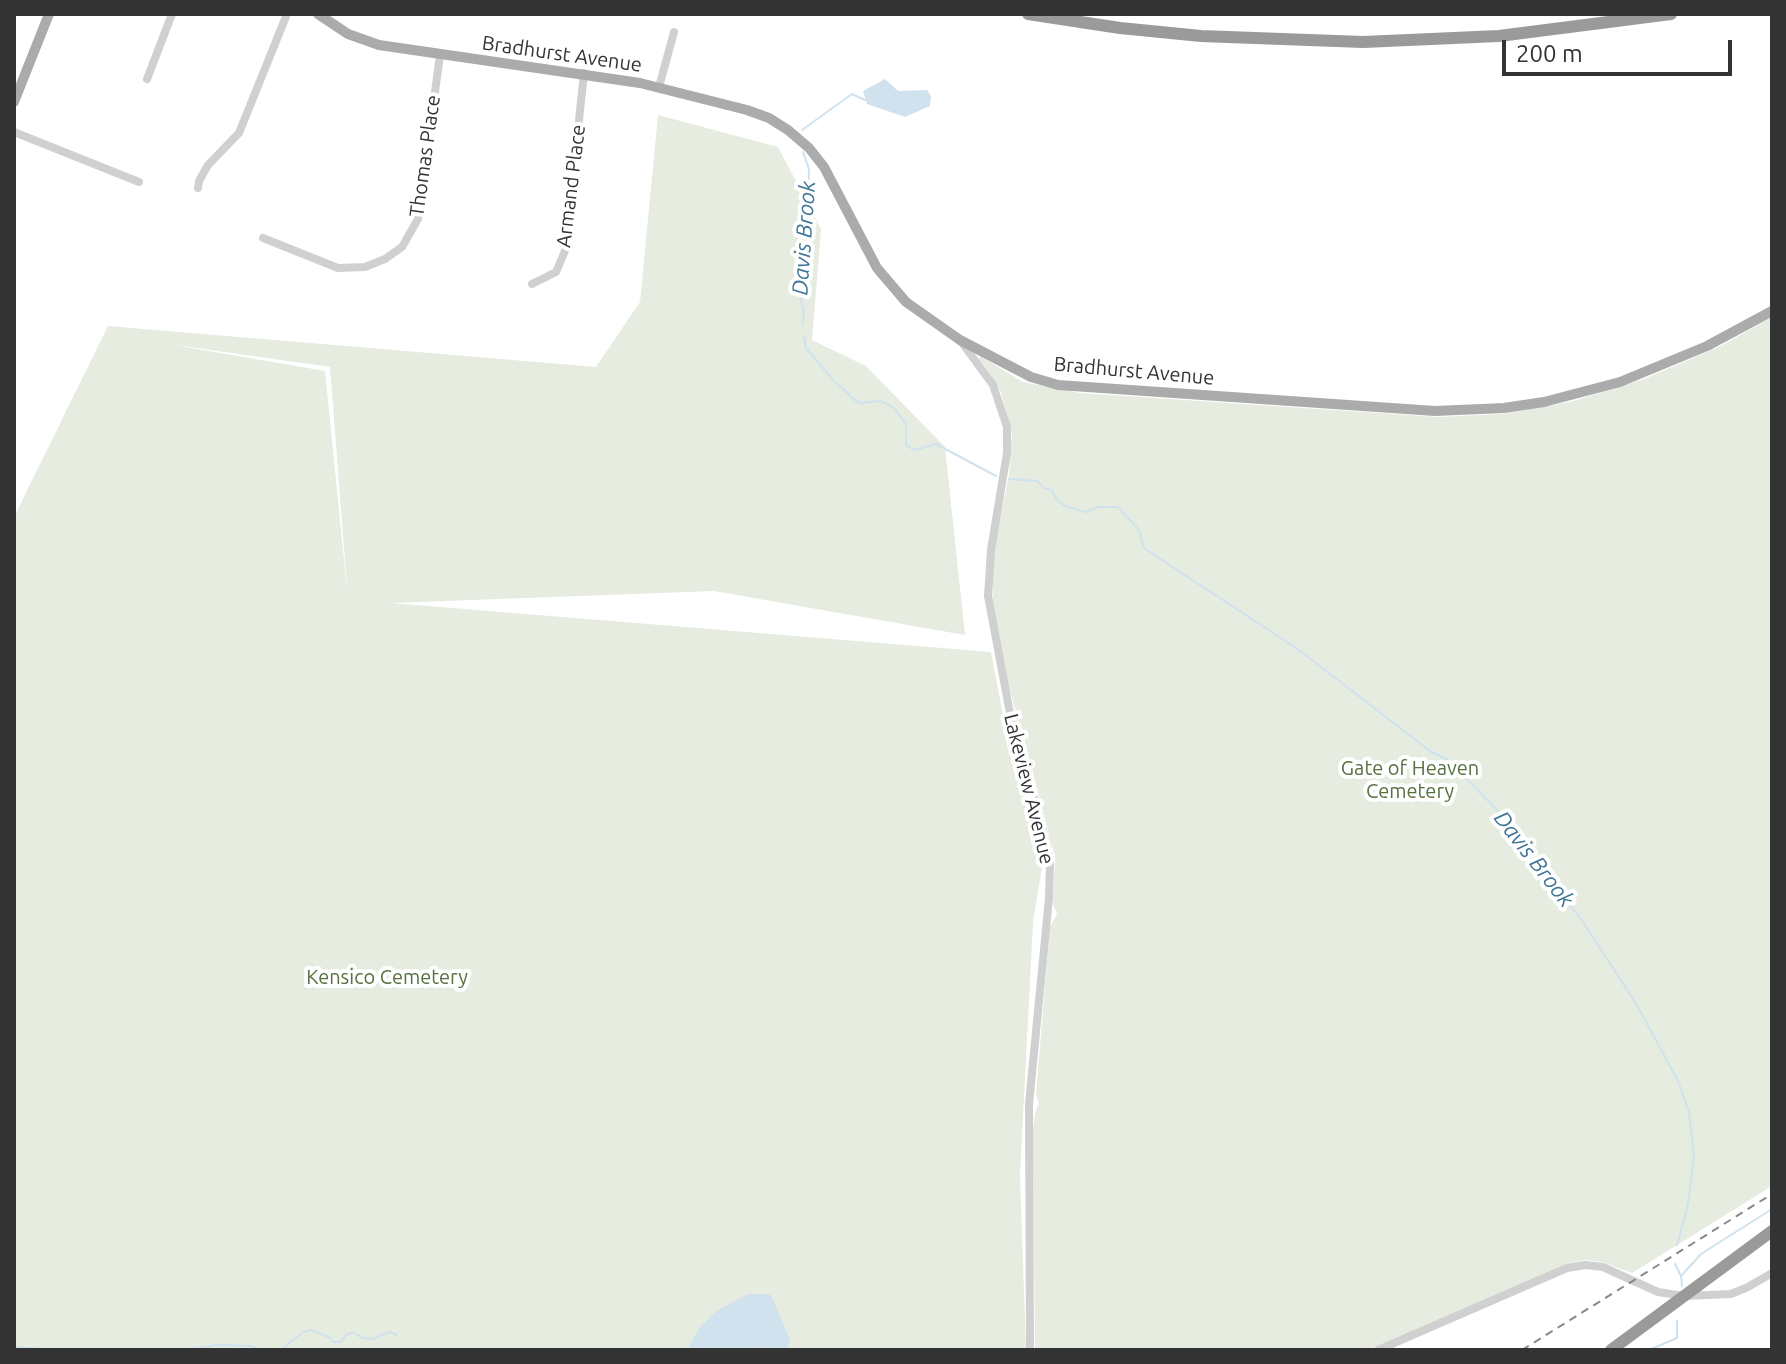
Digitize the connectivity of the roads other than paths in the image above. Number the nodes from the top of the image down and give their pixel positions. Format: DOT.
graph roads {
  1 [pos="49,14"];
  2 [pos="172,14"];
  3 [pos="287,14"];
  4 [pos="318,14"];
  5 [pos="1028,14"];
  6 [pos="1671,14"];
  7 [pos="674,32"];
  8 [pos="440,55"];
  9 [pos="584,73"];
  10 [pos="147,79"];
  11 [pos="659,87"];
  12 [pos="14,102"];
  13 [pos="14,132"];
  14 [pos="139,182"];
  15 [pos="198,188"];
  16 [pos="263,238"];
  17 [pos="532,284"];
  18 [pos="1772,311"];
  19 [pos="960,340"];
  20 [pos="1772,1231"];
  21 [pos="1772,1241"];
  22 [pos="1772,1273"];
  23 [pos="1690,1296"];
  24 [pos="1030,1350"];
  25 [pos="1378,1350"];
  26 [pos="1611,1350"];
  27 [pos="1624,1350"];
  1 -- 12 [label="main road"];
  2 -- 10 [label="street"];
  3 -- 15 [label="street"];
  4 -- 8 [label="main road, Bradhurst Avenue"];
  5 -- 6 [label="highway"];
  7 -- 11 [label="street"];
  8 -- 9 [label="main road, Bradhurst Avenue"];
  8 -- 16 [label="street, Thomas Place"];
  9 -- 11 [label="main road, Bradhurst Avenue"];
  9 -- 17 [label="street, Armand Place"];
  11 -- 19 [label="main road, Bradhurst Avenue"];
  13 -- 14 [label="street"];
  18 -- 19 [label="main road, Bradhurst Avenue"];
  19 -- 24 [label="street, Lakeview Avenue"];
  20 -- 23 [label="highway"];
  21 -- 23 [label="highway"];
  22 -- 23 [label="street"];
  23 -- 25 [label="street"];
  23 -- 26 [label="highway"];
  23 -- 27 [label="highway"];
}
